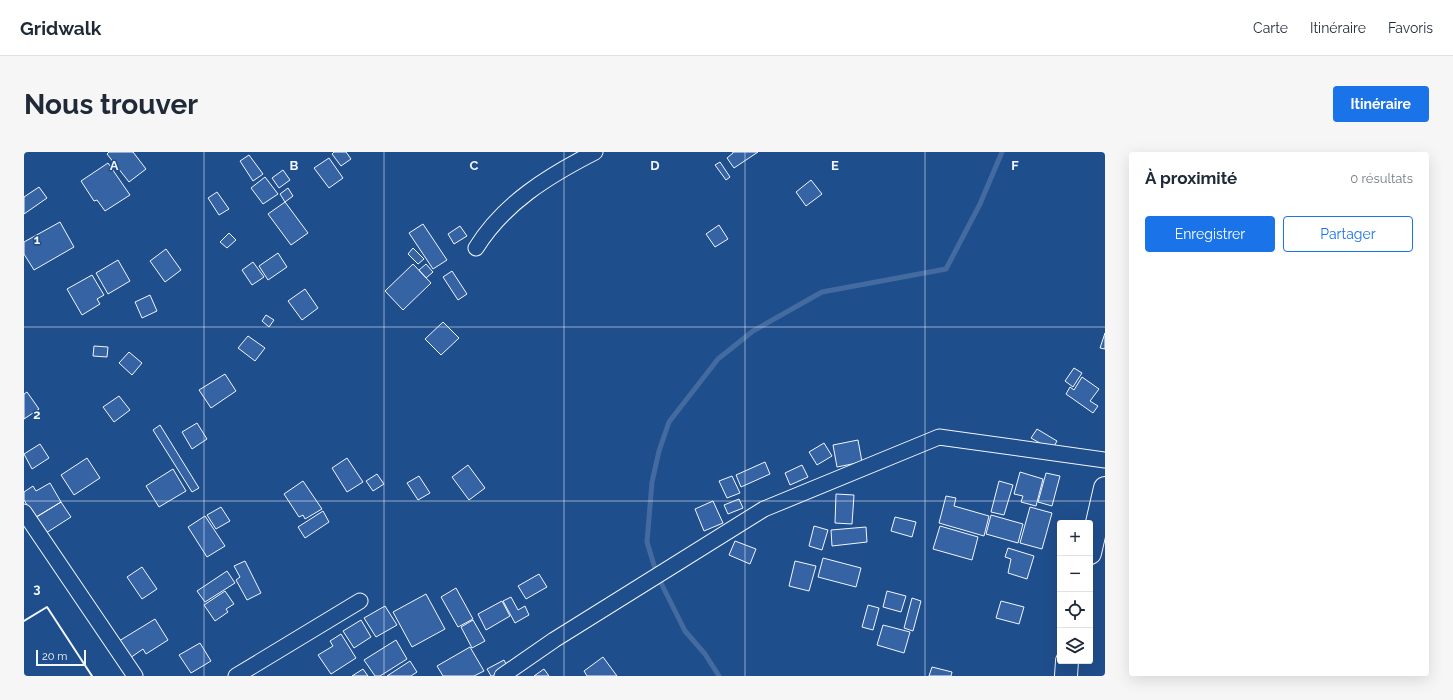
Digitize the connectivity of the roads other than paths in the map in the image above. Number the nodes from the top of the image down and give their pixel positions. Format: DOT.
graph roads {
  1 [pos="595,152"];
  2 [pos="476,248"];
  3 [pos="1105,460"];
  4 [pos="1105,488"];
  5 [pos="24,512"];
  6 [pos="1093,541"];
  7 [pos="360,601"];
  8 [pos="1067,664"];
  9 [pos="135,676"];
  10 [pos="236,676"];
  11 [pos="502,676"];
  12 [pos="1066,676"];
  1 -- 2 [label="street"];
  3 -- 11 [label="street"];
  4 -- 6 [label="main road"];
  5 -- 9 [label="street"];
  7 -- 10 [label="street"];
  8 -- 12 [label="main road"];
}
